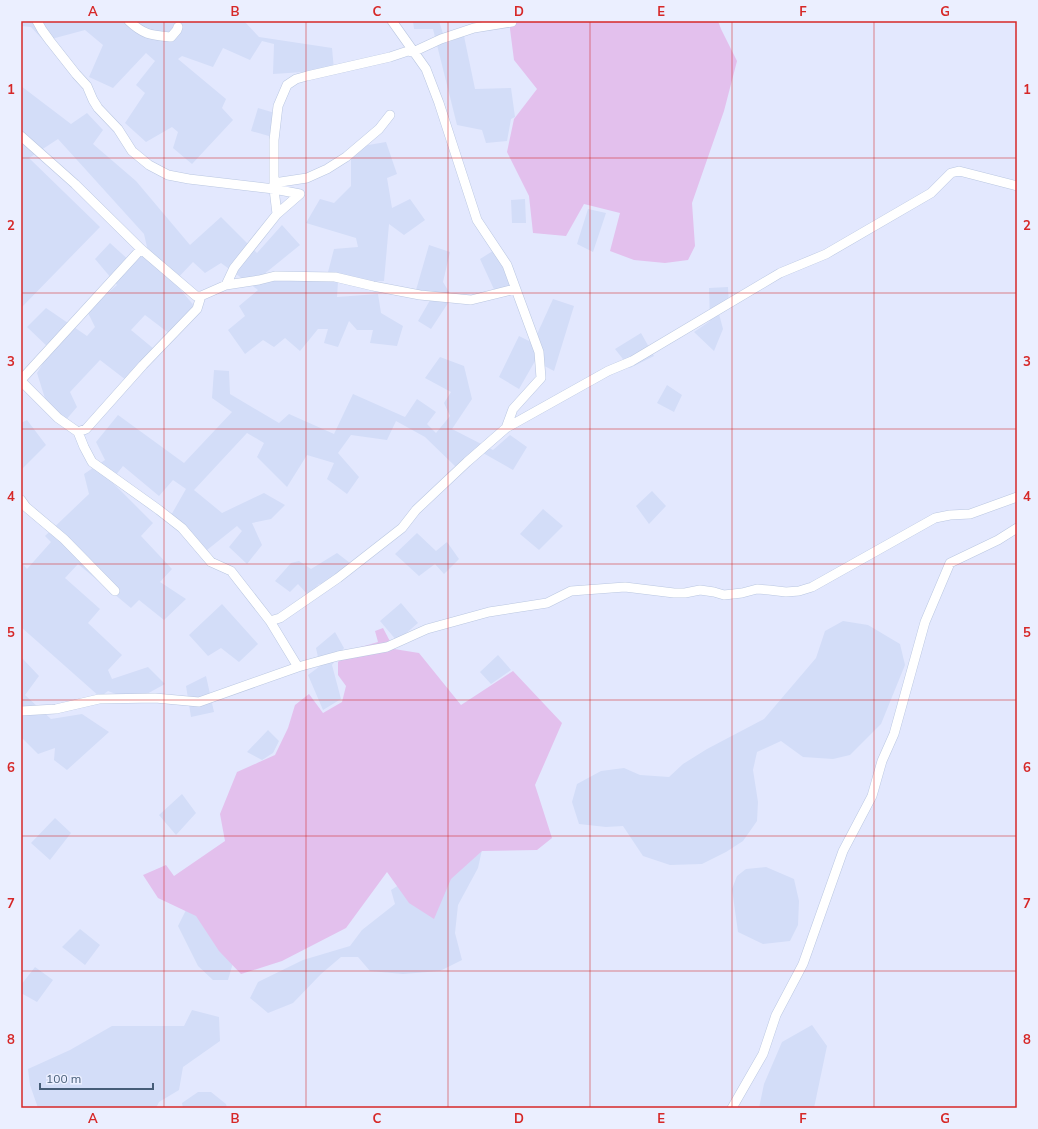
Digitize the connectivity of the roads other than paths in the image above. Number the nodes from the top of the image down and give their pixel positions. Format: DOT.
graph roads {
  1 [pos="38,21"];
  2 [pos="129,21"];
  3 [pos="392,21"];
  4 [pos="509,21"];
  5 [pos="178,28"];
  6 [pos="414,52"];
  7 [pos="390,115"];
  8 [pos="21,136"];
  9 [pos="274,186"];
  10 [pos="1017,186"];
  11 [pos="277,214"];
  12 [pos="141,248"];
  13 [pos="226,285"];
  14 [pos="515,288"];
  15 [pos="201,296"];
  16 [pos="21,381"];
  17 [pos="506,428"];
  18 [pos="78,432"];
  19 [pos="1017,497"];
  20 [pos="21,500"];
  21 [pos="1017,528"];
  22 [pos="115,591"];
  23 [pos="270,622"];
  24 [pos="298,667"];
  25 [pos="21,711"];
  26 [pos="732,1108"];
  1 -- 9 [label="street"];
  2 -- 5 [label="street"];
  3 -- 6 [label="street"];
  4 -- 6 [label="street"];
  6 -- 9 [label="street"];
  6 -- 14 [label="street"];
  7 -- 9 [label="street"];
  8 -- 12 [label="street"];
  9 -- 11 [label="street"];
  9 -- 11 [label="street"];
  10 -- 17 [label="street"];
  11 -- 13 [label="street"];
  12 -- 15 [label="street"];
  12 -- 16 [label="street"];
  13 -- 14 [label="street"];
  13 -- 15 [label="street"];
  14 -- 17 [label="street"];
  15 -- 18 [label="street"];
  16 -- 18 [label="street"];
  17 -- 23 [label="street"];
  18 -- 23 [label="street"];
  19 -- 24 [label="street"];
  20 -- 22 [label="street"];
  21 -- 26 [label="street"];
  23 -- 24 [label="street"];
  24 -- 25 [label="street"];
}
